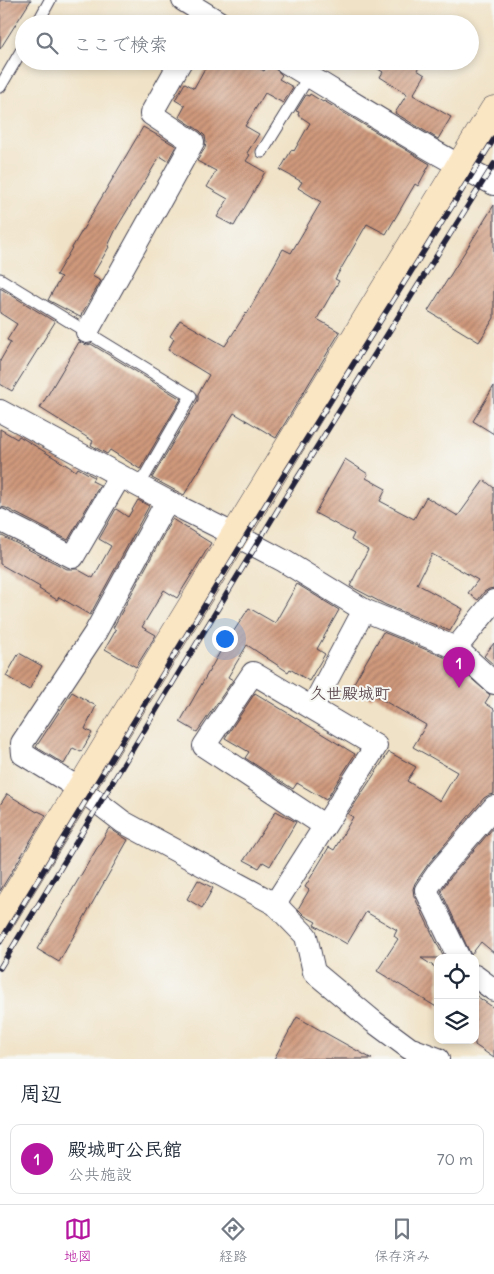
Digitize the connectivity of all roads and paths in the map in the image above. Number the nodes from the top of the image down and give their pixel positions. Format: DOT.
graph roads {
  1 [pos="50,0"];
  2 [pos="183,0"];
  3 [pos="42,15"];
  4 [pos="209,15"];
  5 [pos="15,62"];
  6 [pos="176,70"];
  7 [pos="299,70"];
  8 [pos="309,76"];
  9 [pos="0,88"];
  10 [pos="494,110"];
  11 [pos="262,152"];
  12 [pos="460,166"];
  13 [pos="494,184"];
  14 [pos="0,279"];
  15 [pos="87,332"];
  16 [pos="0,412"];
  17 [pos="129,481"];
  18 [pos="167,501"];
  19 [pos="0,520"];
  20 [pos="235,535"];
  21 [pos="494,601"];
  22 [pos="364,610"];
  23 [pos="456,648"];
  24 [pos="494,682"];
  25 [pos="312,708"];
  26 [pos="80,790"];
  27 [pos="494,808"];
  28 [pos="325,826"];
  29 [pos="275,904"];
  30 [pos="0,921"];
  31 [pos="457,954"];
  32 [pos="479,979"];
  33 [pos="494,990"];
  34 [pos="438,1059"];
  1 -- 3 [label="lane"];
  2 -- 4 [label="street"];
  5 -- 9 [label="lane"];
  6 -- 15 [label="street"];
  7 -- 8 [label="street"];
  8 -- 11 [label="lane"];
  8 -- 12 [label="street"];
  10 -- 12 [label="street"];
  12 -- 13 [label="street"];
  12 -- 20 [label="street"];
  14 -- 15 [label="lane"];
  15 -- 17 [label="lane"];
  16 -- 17 [label="street"];
  17 -- 18 [label="street"];
  17 -- 19 [label="street"];
  18 -- 20 [label="street"];
  18 -- 26 [label="street"];
  20 -- 22 [label="street"];
  20 -- 26 [label="street"];
  21 -- 23 [label="street"];
  22 -- 23 [label="street"];
  22 -- 25 [label="street"];
  23 -- 24 [label="street"];
  25 -- 28 [label="street"];
  25 -- 28 [label="street"];
  26 -- 29 [label="street"];
  26 -- 30 [label="street"];
  27 -- 31 [label="street"];
  28 -- 29 [label="street"];
  29 -- 34 [label="street"];
  32 -- 33 [label="street"];
}
